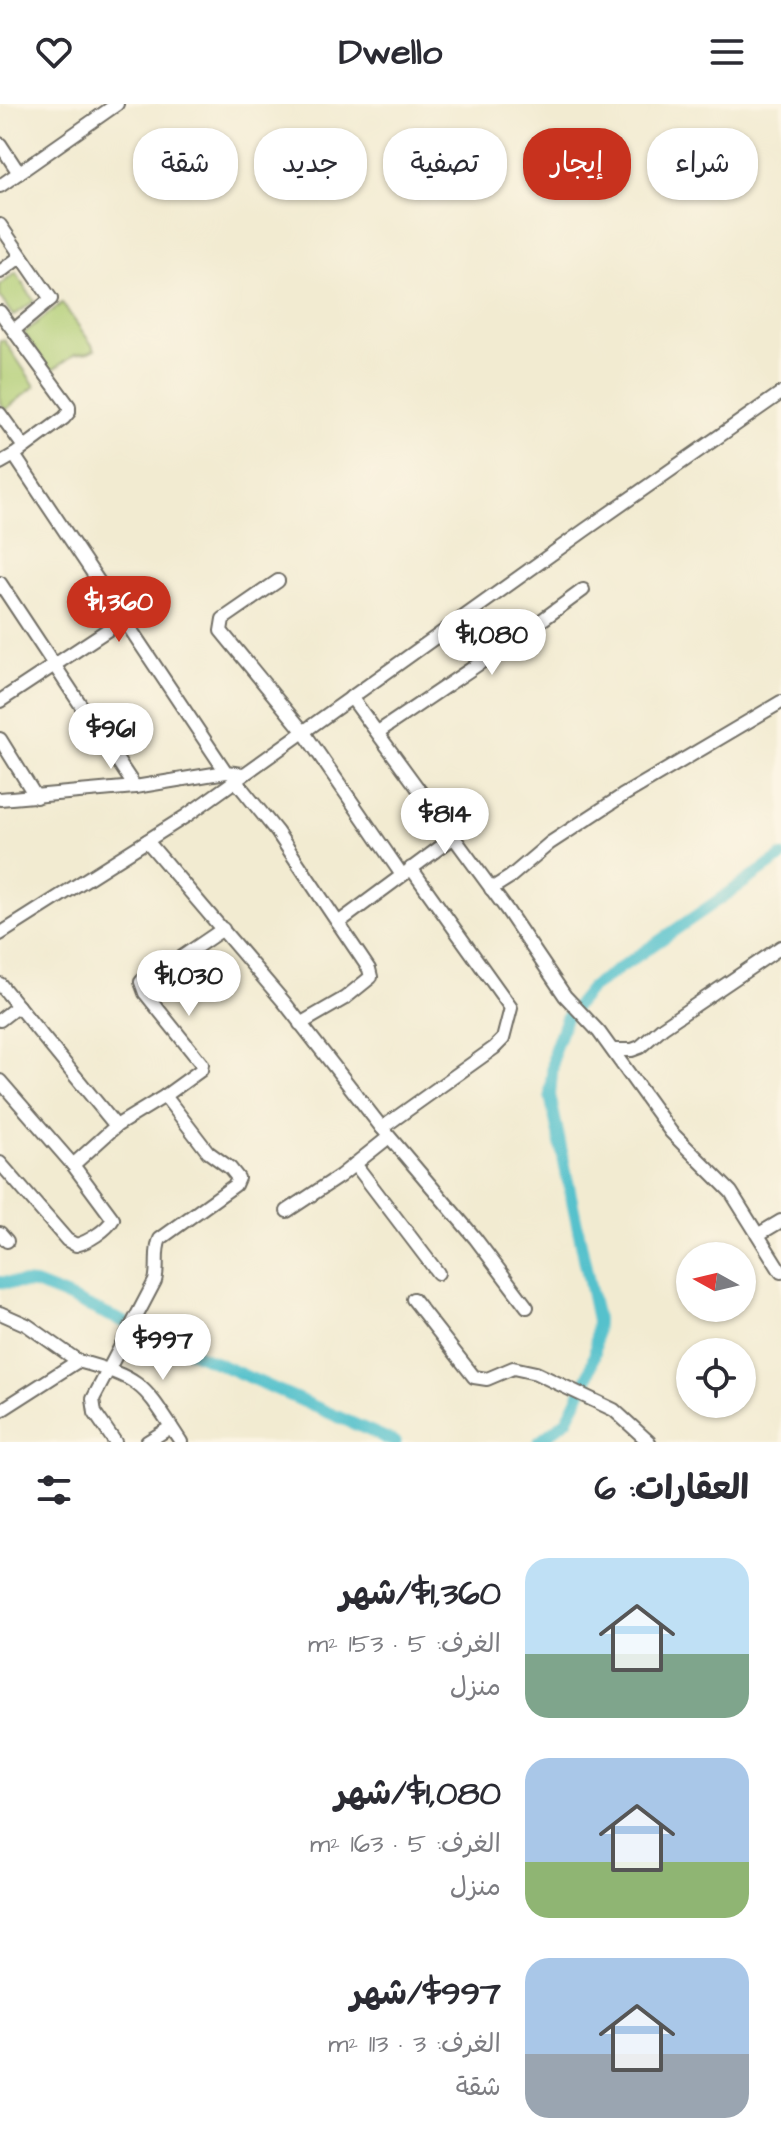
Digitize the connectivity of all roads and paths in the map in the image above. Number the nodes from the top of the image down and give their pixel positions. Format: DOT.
graph roads {
  1 [pos="117,104"];
  2 [pos="0,144"];
  3 [pos="19,173"];
  4 [pos="0,186"];
  5 [pos="0,225"];
  6 [pos="20,257"];
  7 [pos="0,272"];
  8 [pos="0,312"];
  9 [pos="14,330"];
  10 [pos="781,393"];
  11 [pos="0,414"];
  12 [pos="19,451"];
  13 [pos="0,463"];
  14 [pos="278,581"];
  15 [pos="0,583"];
  16 [pos="583,590"];
  17 [pos="124,619"];
  18 [pos="53,666"];
  19 [pos="351,697"];
  20 [pos="0,701"];
  21 [pos="781,702"];
  22 [pos="303,731"];
  23 [pos="378,732"];
  24 [pos="0,739"];
  25 [pos="234,775"];
  26 [pos="135,787"];
  27 [pos="36,797"];
  28 [pos="0,799"];
  29 [pos="454,837"];
  30 [pos="147,841"];
  31 [pos="406,871"];
  32 [pos="491,889"];
  33 [pos="338,923"];
  34 [pos="2,928"];
  35 [pos="223,929"];
  36 [pos="781,947"];
  37 [pos="0,984"];
  38 [pos="18,1006"];
  39 [pos="0,1020"];
  40 [pos="300,1024"];
  41 [pos="613,1050"];
  42 [pos="0,1081"];
  43 [pos="165,1096"];
  44 [pos="116,1126"];
  45 [pos="385,1132"];
  46 [pos="0,1163"];
  47 [pos="355,1164"];
  48 [pos="73,1165"];
  49 [pos="287,1211"];
  50 [pos="781,1221"];
  51 [pos="759,1234"];
  52 [pos="781,1272"];
  53 [pos="438,1273"];
  54 [pos="413,1299"];
  55 [pos="527,1307"];
  56 [pos="0,1313"];
  57 [pos="78,1361"];
  58 [pos="107,1369"];
  59 [pos="0,1411"];
  60 [pos="171,1427"];
  61 [pos="115,1442"];
  62 [pos="147,1442"];
  63 [pos="181,1442"];
  64 [pos="649,1442"];
  1 -- 3 [label="street"];
  2 -- 3 [label="street"];
  3 -- 4 [label="street"];
  5 -- 6 [label="street"];
  6 -- 7 [label="street"];
  6 -- 9 [label="street"];
  8 -- 9 [label="street"];
  9 -- 12 [label="street"];
  10 -- 19 [label="street"];
  11 -- 12 [label="street"];
  12 -- 13 [label="street"];
  12 -- 17 [label="street"];
  14 -- 22 [label="street"];
  15 -- 18 [label="street"];
  16 -- 23 [label="street"];
  17 -- 18 [label="street"];
  17 -- 25 [label="street"];
  18 -- 20 [label="street"];
  18 -- 26 [label="street"];
  19 -- 22 [label="street"];
  19 -- 23 [label="street"];
  21 -- 32 [label="street"];
  22 -- 25 [label="street"];
  22 -- 31 [label="street"];
  23 -- 29 [label="street"];
  24 -- 27 [label="street"];
  25 -- 26 [label="street"];
  25 -- 30 [label="street"];
  25 -- 33 [label="street"];
  26 -- 27 [label="street"];
  27 -- 28 [label="street"];
  29 -- 31 [label="street"];
  29 -- 32 [label="street"];
  30 -- 34 [label="street"];
  30 -- 35 [label="street"];
  31 -- 33 [label="street"];
  31 -- 45 [label="street"];
  32 -- 41 [label="street"];
  33 -- 40 [label="street"];
  35 -- 40 [label="street"];
  35 -- 43 [label="street"];
  36 -- 41 [label="street"];
  37 -- 38 [label="street"];
  38 -- 39 [label="street"];
  38 -- 44 [label="street"];
  40 -- 45 [label="street"];
  41 -- 51 [label="street"];
  42 -- 48 [label="street"];
  43 -- 44 [label="street"];
  43 -- 58 [label="street"];
  44 -- 48 [label="street"];
  45 -- 47 [label="street"];
  45 -- 55 [label="street"];
  46 -- 48 [label="street"];
  47 -- 49 [label="street"];
  47 -- 53 [label="street"];
  50 -- 51 [label="street"];
  51 -- 52 [label="street"];
  54 -- 64 [label="street"];
  56 -- 57 [label="street"];
  57 -- 58 [label="street"];
  57 -- 59 [label="street"];
  58 -- 60 [label="street"];
  58 -- 61 [label="street"];
  60 -- 62 [label="street"];
  60 -- 63 [label="street"];
}
